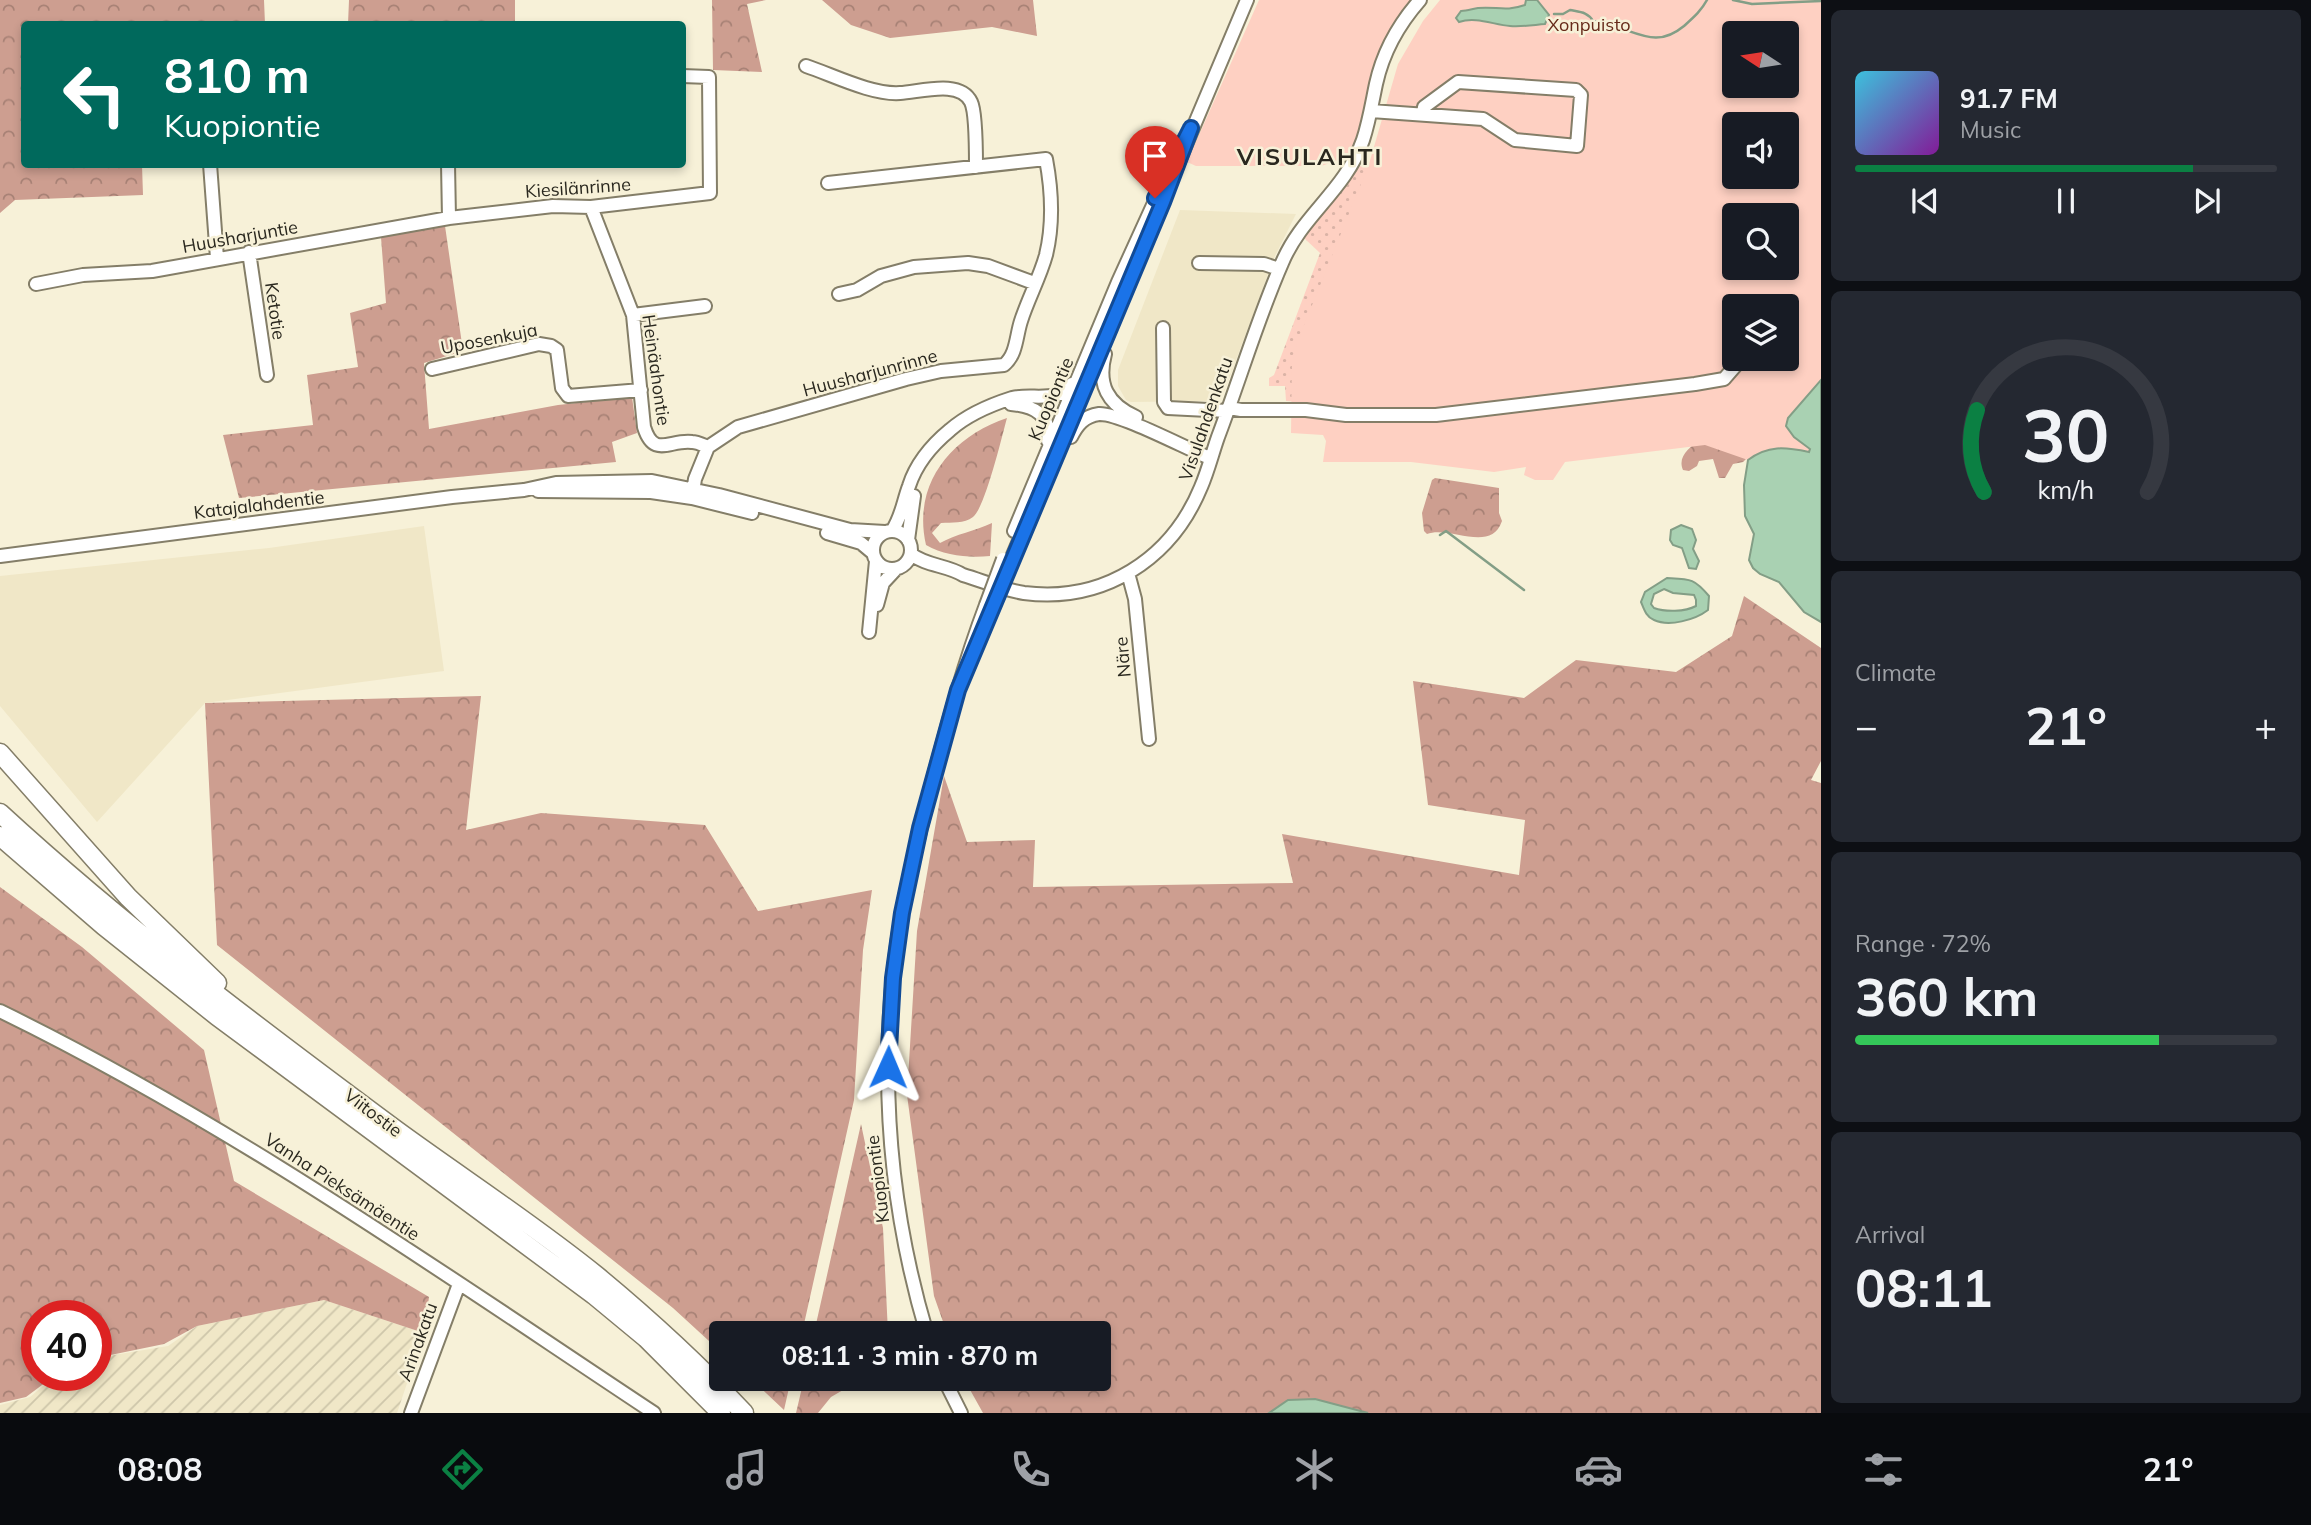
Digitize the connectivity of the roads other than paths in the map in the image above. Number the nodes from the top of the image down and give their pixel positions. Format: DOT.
graph roads {
  1 [pos="1247,0"];
  2 [pos="1420,0"];
  3 [pos="806,66"];
  4 [pos="686,76"];
  5 [pos="1371,111"];
  6 [pos="1423,114"];
  7 [pos="1191,128"];
  8 [pos="976,167"];
  9 [pos="211,168"];
  10 [pos="448,168"];
  11 [pos="828,183"];
  12 [pos="591,207"];
  13 [pos="449,218"];
  14 [pos="249,252"];
  15 [pos="217,258"];
  16 [pos="1199,264"];
  17 [pos="1279,269"];
  18 [pos="1034,283"];
  19 [pos="36,284"];
  20 [pos="839,294"];
  21 [pos="1124,294"];
  22 [pos="705,306"];
  23 [pos="633,315"];
  24 [pos="1163,328"];
  25 [pos="1087,356"];
  26 [pos="432,369"];
  27 [pos="1731,371"];
  28 [pos="267,375"];
  29 [pos="641,390"];
  30 [pos="1000,404"];
  31 [pos="1228,410"];
  32 [pos="935,446"];
  33 [pos="708,447"];
  34 [pos="1212,454"];
  35 [pos="693,494"];
  36 [pos="1034,496"];
  37 [pos="889,531"];
  38 [pos="909,547"];
  39 [pos="0,556"];
  40 [pos="874,557"];
  41 [pos="899,567"];
  42 [pos="1128,573"];
  43 [pos="963,575"];
  44 [pos="1149,739"];
  45 [pos="0,753"];
  46 [pos="0,813"];
  47 [pos="0,836"];
  48 [pos="0,851"];
  49 [pos="104,926"];
  50 [pos="0,1011"];
  51 [pos="297,1056"];
  52 [pos="459,1284"];
  53 [pos="923,1321"];
  54 [pos="950,1391"];
  55 [pos="411,1413"];
  56 [pos="654,1413"];
  57 [pos="722,1413"];
  58 [pos="744,1413"];
  59 [pos="961,1413"];
  1 -- 7 [label="street, Kuopiontie"];
  2 -- 5 [label="street, Visulahdenkatu"];
  3 -- 8 [label="street"];
  4 -- 12 [label="street, Kiesilänrinne"];
  5 -- 6 [label="street"];
  5 -- 17 [label="street, Visulahdenkatu"];
  6 -- 6 [label="street"];
  7 -- 21 [label="street, Kuopiontie"];
  7 -- 25 [label="street, Kuopiontie"];
  8 -- 11 [label="street, Huusharjunrinne"];
  8 -- 18 [label="street, Huusharjunrinne"];
  9 -- 15 [label="street"];
  10 -- 13 [label="street"];
  12 -- 13 [label="street, Kiesilänrinne"];
  12 -- 23 [label="street, Heinäahontie"];
  13 -- 14 [label="street, Huusharjuntie"];
  14 -- 15 [label="street, Huusharjuntie"];
  14 -- 28 [label="street, Ketotie"];
  15 -- 19 [label="street, Huusharjuntie"];
  16 -- 17 [label="street"];
  17 -- 31 [label="street, Visulahdenkatu"];
  18 -- 20 [label="street"];
  18 -- 33 [label="street, Huusharjunrinne"];
  21 -- 34 [label="street"];
  21 -- 36 [label="street, Kuopiontie"];
  22 -- 23 [label="street"];
  23 -- 29 [label="street, Heinäahontie"];
  24 -- 31 [label="street"];
  25 -- 30 [label="street"];
  25 -- 36 [label="street, Kuopiontie"];
  26 -- 29 [label="street, Uposenkuja"];
  27 -- 31 [label="street"];
  29 -- 33 [label="street, Heinäahontie"];
  30 -- 32 [label="street"];
  30 -- 36 [label="street"];
  31 -- 34 [label="street, Visulahdenkatu"];
  32 -- 37 [label="street"];
  32 -- 38 [label="street"];
  33 -- 35 [label="street"];
  34 -- 36 [label="street"];
  34 -- 42 [label="street, Visulahdenkatu"];
  35 -- 37 [label="street, Katajalahdentie"];
  35 -- 39 [label="street, Katajalahdentie"];
  35 -- 40 [label="street, Katajalahdentie"];
  36 -- 53 [label="street, Kuopiontie"];
  37 -- 38 [label="street"];
  37 -- 40 [label="street"];
  38 -- 41 [label="street"];
  38 -- 43 [label="street, Visulahdenkatu"];
  40 -- 41 [label="street"];
  40 -- 41 [label="street"];
  41 -- 43 [label="street, Visulahdenkatu"];
  42 -- 43 [label="street, Visulahdenkatu"];
  42 -- 44 [label="street, Näre"];
  45 -- 51 [label="highway"];
  46 -- 51 [label="highway, Viitostie"];
  47 -- 49 [label="highway, Viitostie"];
  48 -- 49 [label="highway"];
  49 -- 57 [label="highway, Viitostie"];
  50 -- 52 [label="street, Vanha Pieksämäentie"];
  51 -- 58 [label="highway, Viitostie"];
  52 -- 55 [label="street, Arinakatu"];
  52 -- 56 [label="street, Vanha Pieksämäentie"];
  54 -- 59 [label="street"];
}
